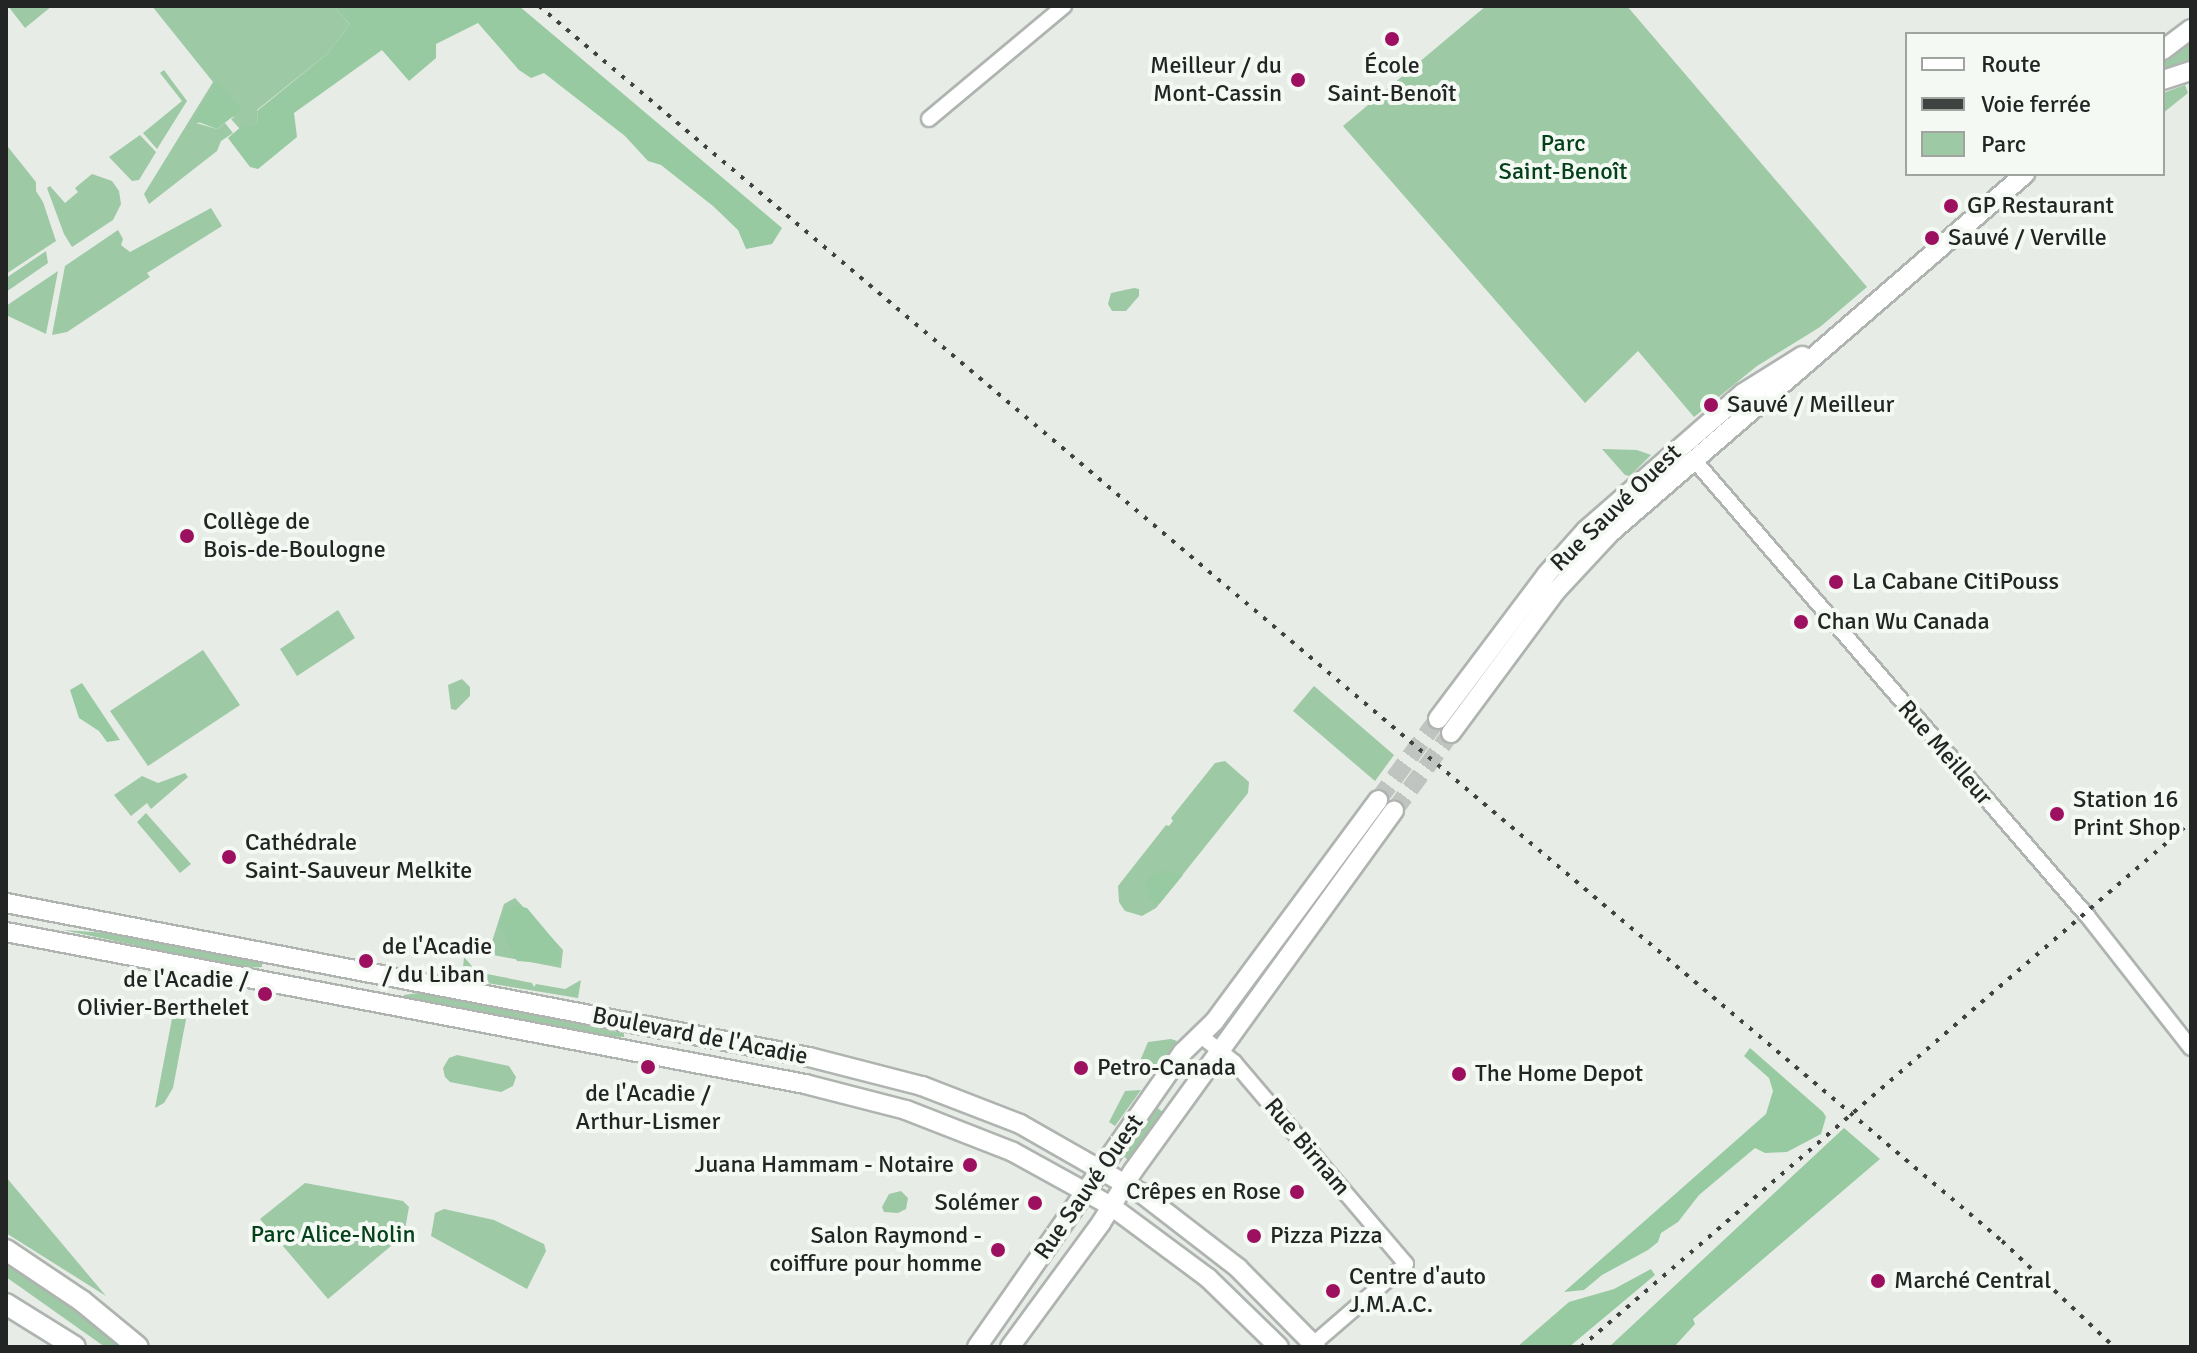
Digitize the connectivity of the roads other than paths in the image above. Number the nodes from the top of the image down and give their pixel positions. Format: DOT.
graph roads {
  1 [pos="1064,6"];
  2 [pos="2191,29"];
  3 [pos="2165,48"];
  4 [pos="2191,71"];
  5 [pos="2165,79"];
  6 [pos="929,119"];
  7 [pos="2023,176"];
  8 [pos="1832,339"];
  9 [pos="1695,461"];
  10 [pos="1438,719"];
  11 [pos="1451,733"];
  12 [pos="1378,800"];
  13 [pos="1394,811"];
  14 [pos="6,903"];
  15 [pos="6,932"];
  16 [pos="1201,1036"];
  17 [pos="2191,1048"];
  18 [pos="1221,1050"];
  19 [pos="1101,1168"];
  20 [pos="1125,1183"];
  21 [pos="1085,1191"];
  22 [pos="1111,1206"];
  23 [pos="6,1250"];
  24 [pos="6,1305"];
  25 [pos="1314,1346"];
  26 [pos="62,1347"];
  27 [pos="75,1347"];
  28 [pos="138,1347"];
  29 [pos="977,1347"];
  30 [pos="1010,1347"];
  31 [pos="1279,1347"];
  1 -- 6 [label="street"];
  2 -- 3 [label="main road"];
  4 -- 5 [label="main road"];
  7 -- 8 [label="main road, Rue Sauvé Ouest"];
  8 -- 9 [label="main road, Rue Sauvé Ouest"];
  8 -- 10 [label="main road, Rue Sauvé Ouest"];
  9 -- 11 [label="main road, Rue Sauvé Ouest"];
  9 -- 17 [label="street, Rue Meilleur"];
  12 -- 16 [label="main road, Rue Sauvé Ouest"];
  13 -- 18 [label="main road, Rue Sauvé Ouest"];
  14 -- 19 [label="main road, Boulevard de l'Acadie"];
  15 -- 21 [label="main road, Boulevard de l'Acadie"];
  16 -- 18 [label="street, Rue Birnam"];
  16 -- 19 [label="main road, Rue Sauvé Ouest"];
  18 -- 20 [label="main road, Rue Sauvé Ouest"];
  18 -- 25 [label="street, Rue Birnam"];
  19 -- 20 [label="main road, Boulevard de l'Acadie"];
  19 -- 21 [label="main road, Rue Sauvé Ouest"];
  20 -- 22 [label="main road, Rue Sauvé Ouest"];
  20 -- 25 [label="main road, Boulevard de l'Acadie"];
  21 -- 22 [label="main road, Boulevard de l'Acadie"];
  21 -- 29 [label="main road, Rue Sauvé Ouest"];
  22 -- 30 [label="main road, Rue Sauvé Ouest"];
  22 -- 31 [label="main road, Boulevard de l'Acadie"];
  23 -- 28 [label="highway"];
  24 -- 26 [label="highway"];
  24 -- 27 [label="highway"];
}
